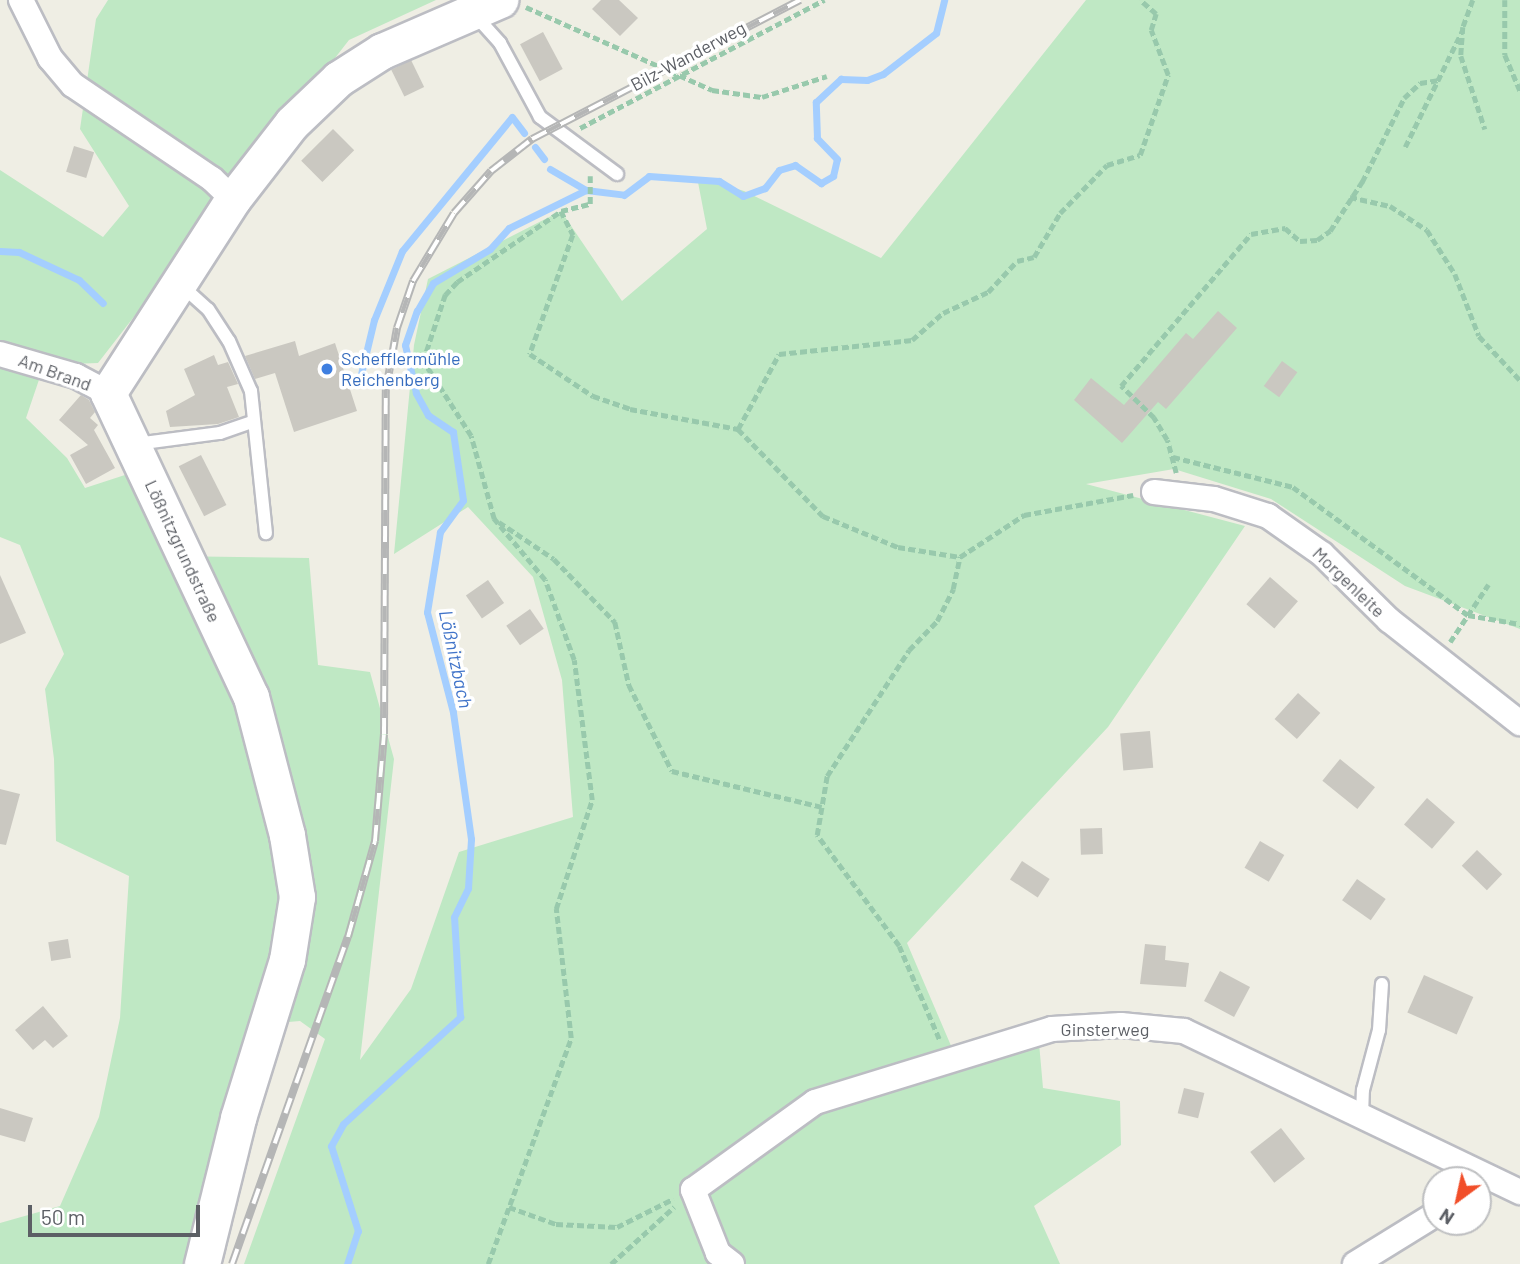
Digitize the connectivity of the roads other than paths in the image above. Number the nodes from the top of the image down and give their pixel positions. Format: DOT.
graph roads {
  1 [pos="21,0"];
  2 [pos="498,6"];
  3 [pos="617,174"];
  4 [pos="233,199"];
  5 [pos="180,284"];
  6 [pos="0,354"];
  7 [pos="108,393"];
  8 [pos="252,422"];
  9 [pos="133,446"];
  10 [pos="1154,492"];
  11 [pos="266,533"];
  12 [pos="1520,723"];
  13 [pos="1382,984"];
  14 [pos="1362,1116"];
  15 [pos="1513,1187"];
  16 [pos="1492,1191"];
  17 [pos="1422,1223"];
  18 [pos="202,1264"];
  19 [pos="732,1264"];
  20 [pos="1355,1264"];
  1 -- 4 [label="street"];
  2 -- 3 [label="lane"];
  2 -- 4 [label="street"];
  4 -- 5 [label="street"];
  5 -- 7 [label="street"];
  5 -- 8 [label="lane"];
  6 -- 7 [label="street, Am Brand"];
  7 -- 9 [label="street, Lößnitzgrundstraße"];
  8 -- 9 [label="lane"];
  8 -- 11 [label="lane"];
  9 -- 18 [label="street, Lößnitzgrundstraße"];
  10 -- 12 [label="street, Morgenleite"];
  13 -- 14 [label="lane"];
  14 -- 15 [label="street, Ginsterweg"];
  14 -- 19 [label="street, Ginsterweg"];
  15 -- 16 [label="street"];
  17 -- 20 [label="street"];
}
